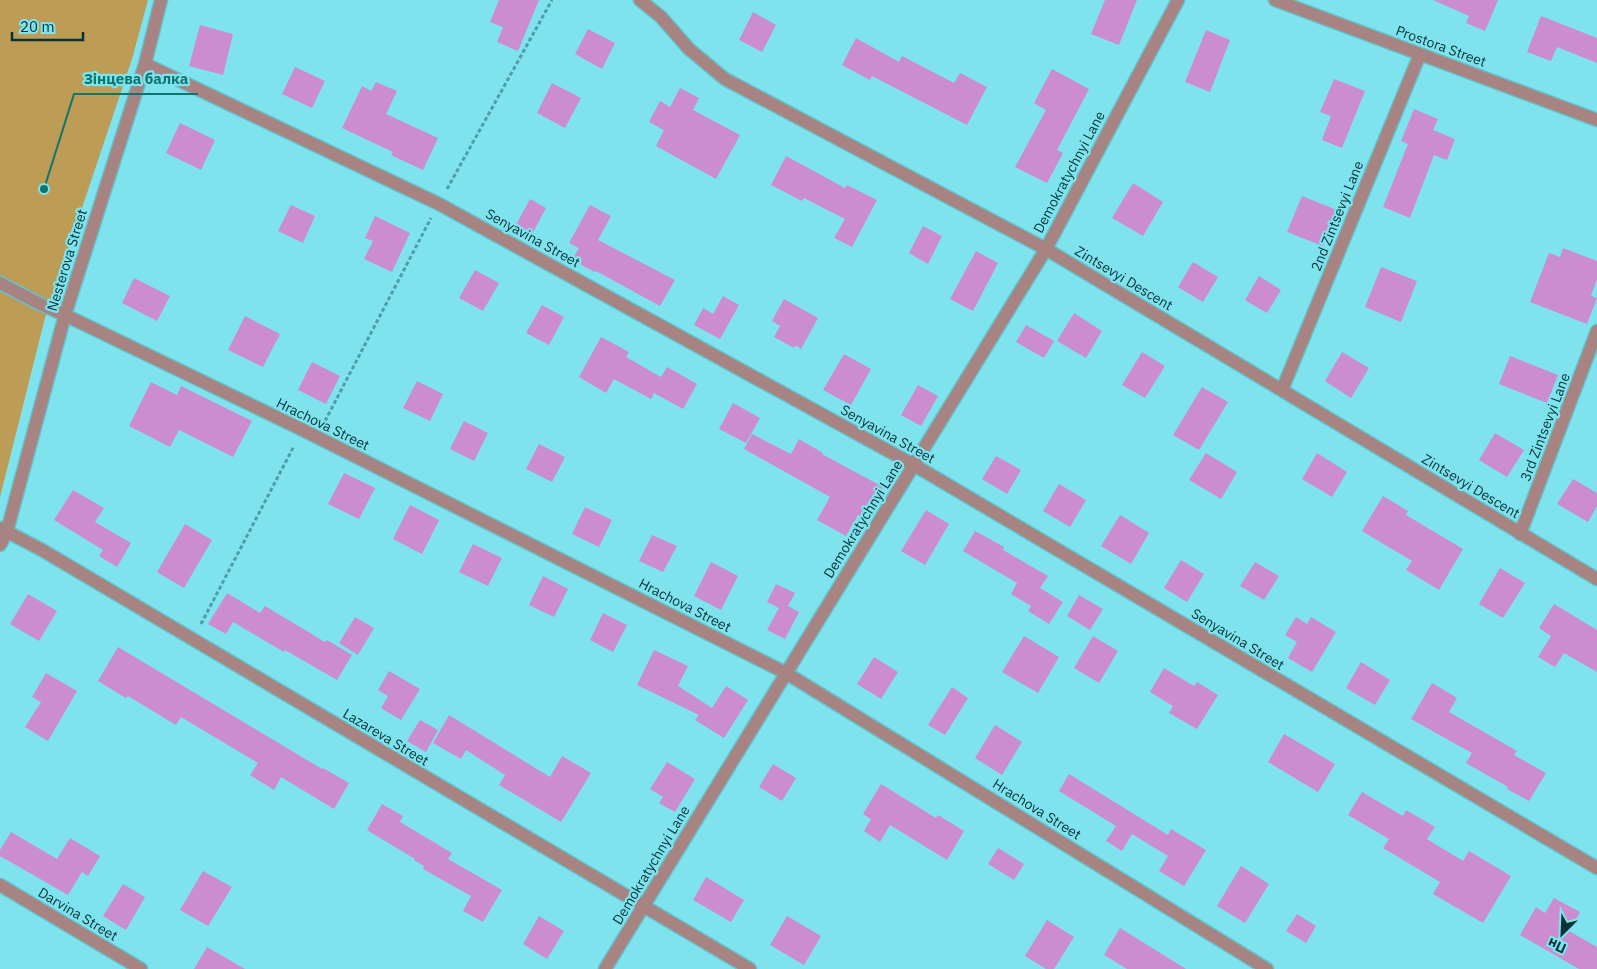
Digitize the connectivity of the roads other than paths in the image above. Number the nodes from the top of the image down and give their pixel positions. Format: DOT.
graph roads {
  1 [pos="161,0"];
  2 [pos="640,0"];
  3 [pos="1178,0"];
  4 [pos="1275,0"];
  5 [pos="1420,54"];
  6 [pos="145,64"];
  7 [pos="1597,120"];
  8 [pos="1046,249"];
  9 [pos="0,283"];
  10 [pos="65,315"];
  11 [pos="1597,331"];
  12 [pos="1282,390"];
  13 [pos="914,465"];
  14 [pos="3,530"];
  15 [pos="1520,534"];
  16 [pos="0,545"];
  17 [pos="1597,579"];
  18 [pos="786,673"];
  19 [pos="1597,868"];
  20 [pos="0,885"];
  21 [pos="644,906"];
  22 [pos="141,969"];
  23 [pos="605,969"];
  24 [pos="750,969"];
  25 [pos="1267,969"];
  1 -- 6 [label="street, Nesterova Street"];
  2 -- 8 [label="street, Zintsevyi Descent"];
  3 -- 8 [label="street, Demokratychnyi Lane"];
  4 -- 5 [label="street, Prostora Street"];
  5 -- 7 [label="street, Prostora Street"];
  5 -- 12 [label="street, 2nd Zintsevyi Lane"];
  6 -- 10 [label="street, Nesterova Street"];
  6 -- 13 [label="street, Senyavina Street"];
  8 -- 12 [label="street, Zintsevyi Descent"];
  8 -- 13 [label="street, Demokratychnyi Lane"];
  9 -- 10 [label="street, Hrachova Street"];
  10 -- 14 [label="street, Nesterova Street"];
  10 -- 18 [label="street, Hrachova Street"];
  11 -- 15 [label="street, 3rd Zintsevyi Lane"];
  12 -- 15 [label="street, Zintsevyi Descent"];
  13 -- 18 [label="street, Demokratychnyi Lane"];
  13 -- 19 [label="street, Senyavina Street"];
  14 -- 16 [label="street, Nesterova Street"];
  14 -- 21 [label="street, Lazareva Street"];
  15 -- 17 [label="street, Zintsevyi Descent"];
  18 -- 21 [label="street, Demokratychnyi Lane"];
  18 -- 25 [label="street, Hrachova Street"];
  20 -- 22 [label="street, Darvina Street"];
  21 -- 23 [label="street, Demokratychnyi Lane"];
  21 -- 24 [label="street, Lazareva Street"];
}
